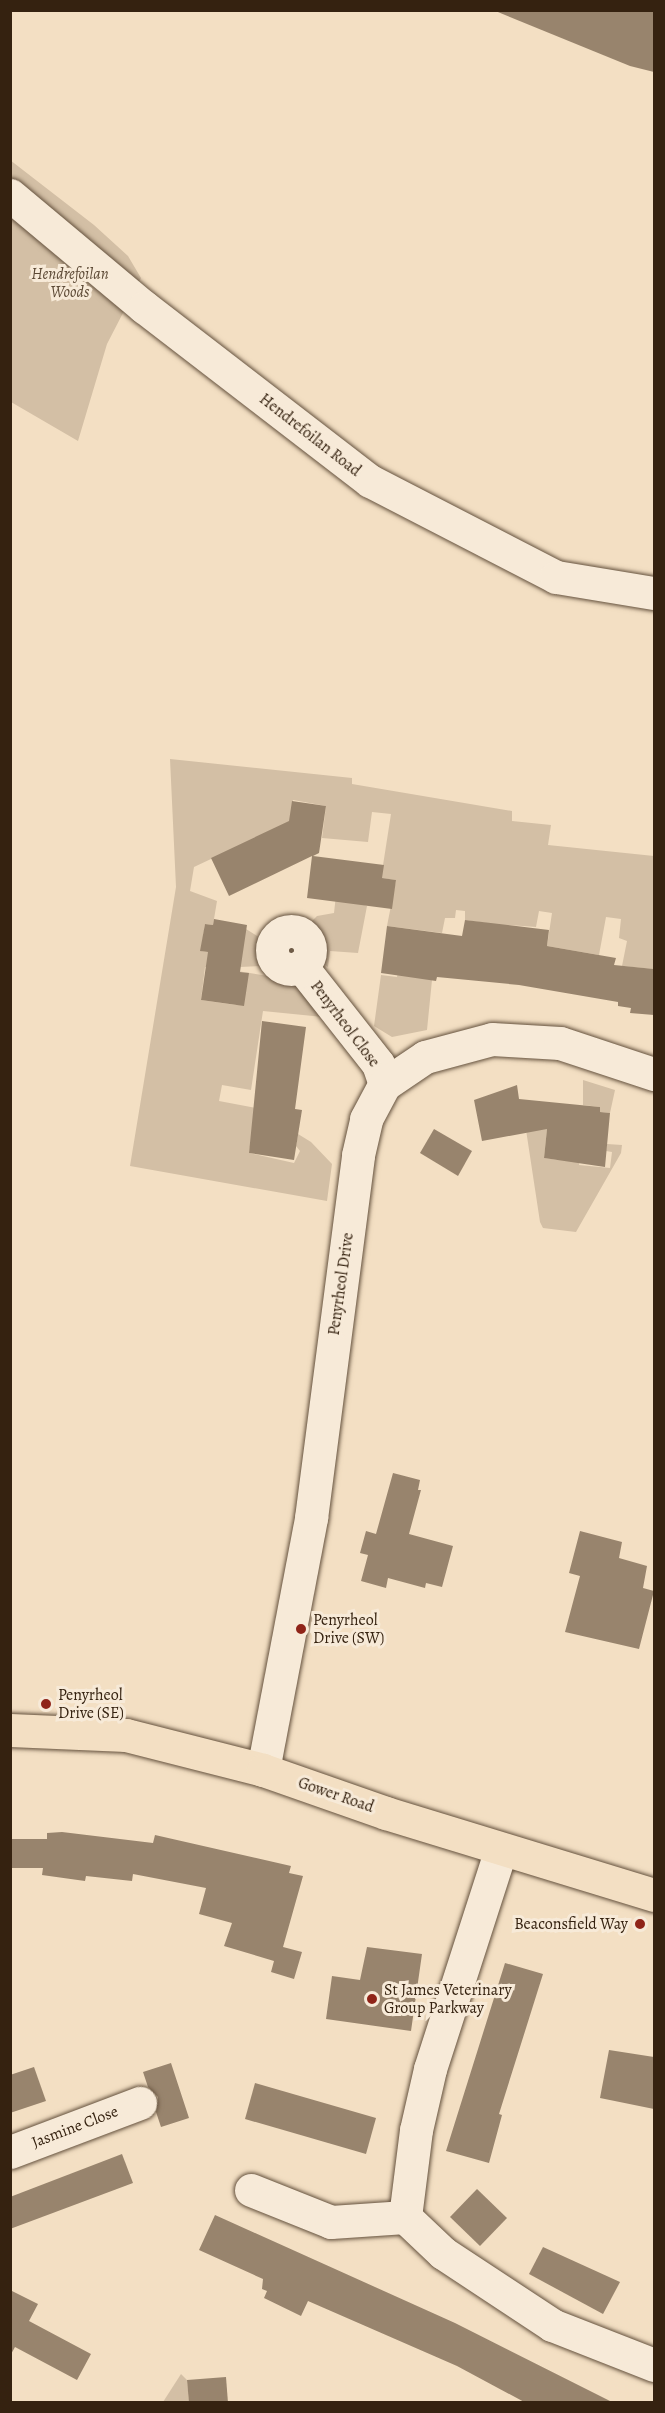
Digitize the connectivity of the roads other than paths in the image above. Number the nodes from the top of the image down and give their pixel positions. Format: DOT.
graph roads {
  1 [pos="10,195"];
  2 [pos="654,593"];
  3 [pos="301,966"];
  4 [pos="654,1074"];
  5 [pos="386,1084"];
  6 [pos="10,1730"];
  7 [pos="263,1770"];
  8 [pos="501,1849"];
  9 [pos="654,1895"];
  10 [pos="140,2103"];
  11 [pos="10,2152"];
  12 [pos="251,2190"];
  13 [pos="405,2217"];
  14 [pos="654,2365"];
  1 -- 2 [label="street, Hendrefoilan Road"];
  3 -- 5 [label="street, Penyrheol Close"];
  4 -- 5 [label="street, Penyrheol Drive"];
  5 -- 7 [label="street, Penyrheol Drive"];
  6 -- 7 [label="main road, Gower Road"];
  7 -- 8 [label="main road, Gower Road"];
  8 -- 9 [label="main road, Gower Road"];
  8 -- 13 [label="street"];
  10 -- 11 [label="street, Jasmine Close"];
  12 -- 13 [label="street"];
  13 -- 14 [label="street"];
}
